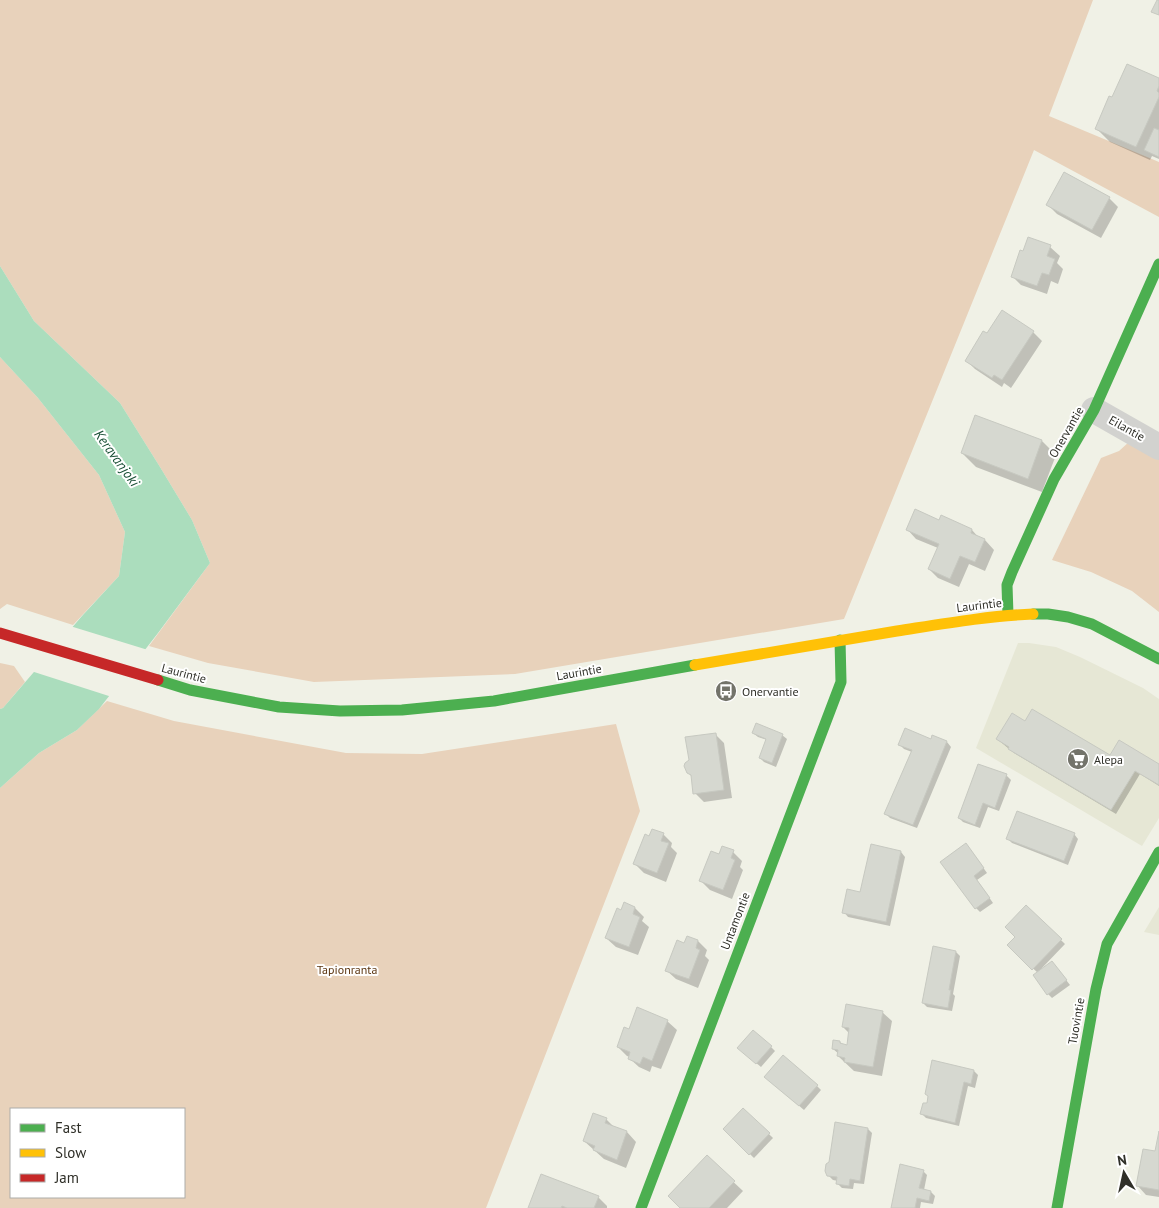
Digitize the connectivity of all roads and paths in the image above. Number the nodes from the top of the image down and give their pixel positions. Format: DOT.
graph roads {
  1 [pos="1159,264"];
  2 [pos="1094,410"];
  3 [pos="1159,447"];
  4 [pos="1008,615"];
  5 [pos="0,633"];
  6 [pos="840,640"];
  7 [pos="1159,659"];
  8 [pos="1159,852"];
  9 [pos="641,1208"];
  10 [pos="1057,1208"];
  1 -- 2 [label="street, Onervantie"];
  2 -- 3 [label="street, Eilantie"];
  2 -- 4 [label="street, Onervantie"];
  4 -- 6 [label="street, Laurintie"];
  4 -- 7 [label="street, Laurintie"];
  5 -- 6 [label="street, Laurintie"];
  6 -- 9 [label="street, Untamontie"];
  8 -- 10 [label="street, Tuovintie"];
}
